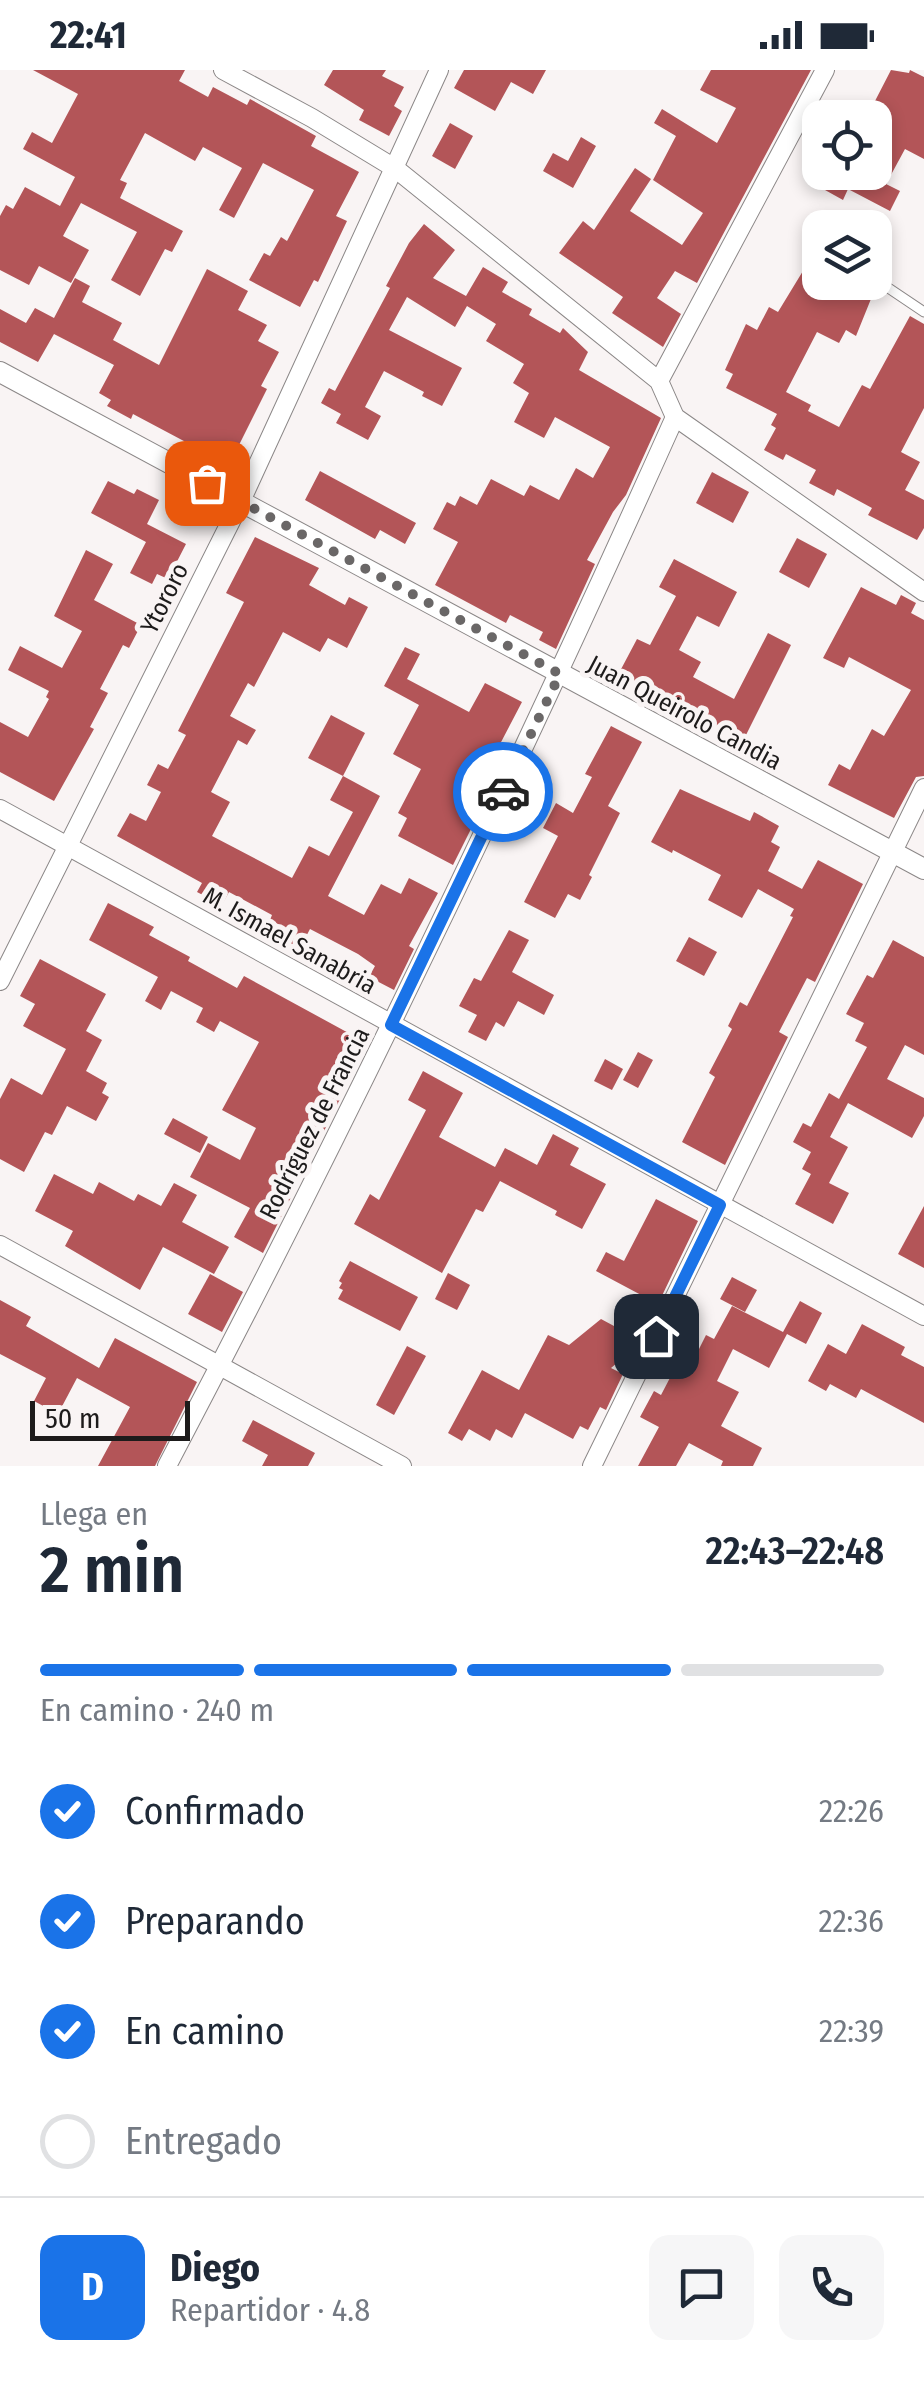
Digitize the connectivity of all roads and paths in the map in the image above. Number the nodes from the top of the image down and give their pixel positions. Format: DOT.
graph roads {
  1 [pos="224,70"];
  2 [pos="439,70"];
  3 [pos="825,70"];
  4 [pos="396,169"];
  5 [pos="892,290"];
  6 [pos="924,312"];
  7 [pos="0,372"];
  8 [pos="659,381"];
  9 [pos="675,417"];
  10 [pos="242,501"];
  11 [pos="924,592"];
  12 [pos="560,674"];
  13 [pos="924,788"];
  14 [pos="0,809"];
  15 [pos="68,844"];
  16 [pos="894,852"];
  17 [pos="924,869"];
  18 [pos="0,980"];
  19 [pos="391,1025"];
  20 [pos="720,1205"];
  21 [pos="0,1245"];
  22 [pos="924,1316"];
  23 [pos="219,1366"];
  24 [pos="167,1466"];
  25 [pos="402,1466"];
  26 [pos="592,1466"];
  1 -- 4 [label="street"];
  2 -- 4 [label="street, Ytororo"];
  3 -- 8 [label="street"];
  4 -- 8 [label="street"];
  4 -- 10 [label="street, Ytororo"];
  5 -- 6 [label="lane"];
  7 -- 10 [label="street, Juan Queirolo Candia"];
  8 -- 9 [label="street"];
  9 -- 11 [label="street"];
  9 -- 12 [label="street, Rodríguez de Francia"];
  10 -- 12 [label="street, Juan Queirolo Candia"];
  10 -- 15 [label="street, Ytororo"];
  12 -- 16 [label="street, Juan Queirolo Candia"];
  12 -- 19 [label="street, Rodríguez de Francia"];
  13 -- 16 [label="street"];
  14 -- 15 [label="street, M. Ismael Sanabria"];
  15 -- 18 [label="street, Ytororo"];
  15 -- 19 [label="street, M. Ismael Sanabria"];
  16 -- 17 [label="street, Juan Queirolo Candia"];
  16 -- 20 [label="street"];
  19 -- 20 [label="street, M. Ismael Sanabria"];
  19 -- 23 [label="street, Rodríguez de Francia"];
  20 -- 22 [label="street, M. Ismael Sanabria"];
  20 -- 26 [label="street"];
  21 -- 23 [label="street"];
  23 -- 24 [label="street, Rodríguez de Francia"];
  23 -- 25 [label="street"];
}
